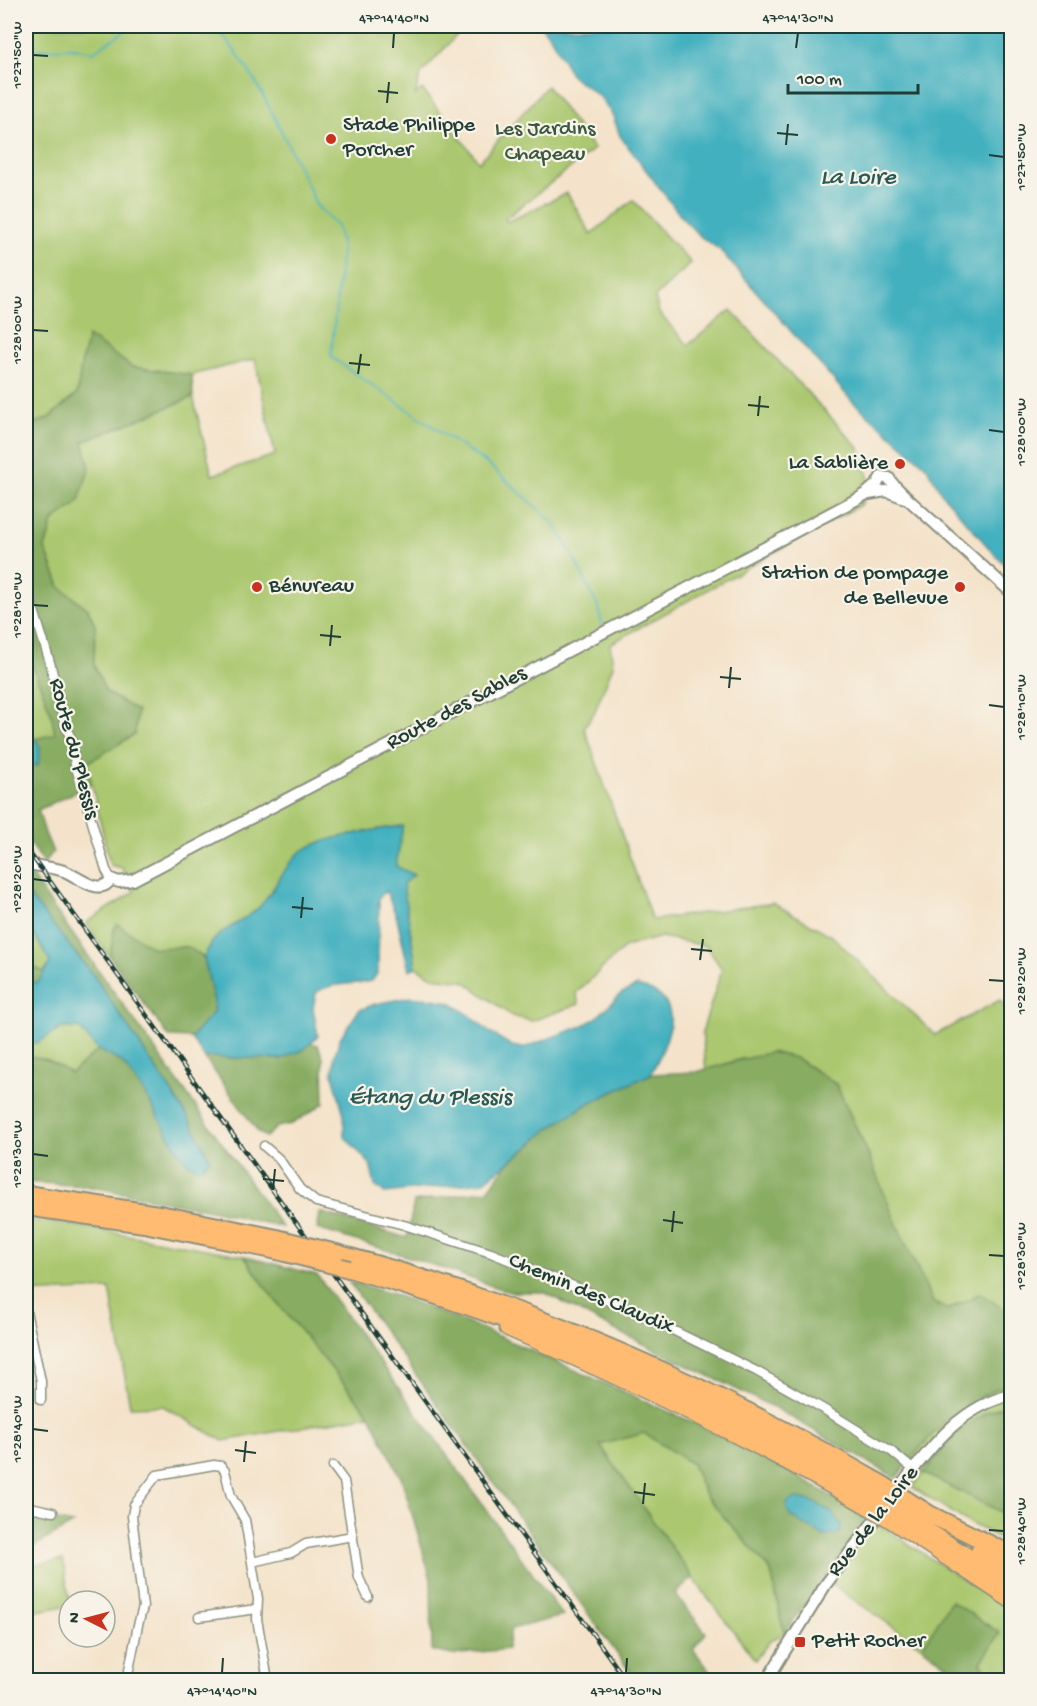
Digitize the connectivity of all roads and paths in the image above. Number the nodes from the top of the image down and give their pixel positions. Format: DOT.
graph roads {
  1 [pos="26,584"];
  2 [pos="1011,593"];
  3 [pos="26,864"];
  4 [pos="111,879"];
  5 [pos="264,1146"];
  6 [pos="26,1194"];
  7 [pos="26,1207"];
  8 [pos="277,1244"];
  9 [pos="26,1311"];
  10 [pos="1011,1395"];
  11 [pos="41,1400"];
  12 [pos="333,1466"];
  13 [pos="914,1470"];
  14 [pos="876,1497"];
  15 [pos="26,1506"];
  16 [pos="898,1510"];
  17 [pos="53,1512"];
  18 [pos="931,1515"];
  19 [pos="352,1536"];
  20 [pos="1011,1555"];
  21 [pos="252,1562"];
  22 [pos="1011,1570"];
  23 [pos="1011,1585"];
  24 [pos="368,1597"];
  25 [pos="1011,1601"];
  26 [pos="257,1609"];
  27 [pos="199,1617"];
  28 [pos="127,1680"];
  29 [pos="268,1680"];
  30 [pos="767,1680"];
  1 -- 4 [label="street, Route du Plessis"];
  2 -- 4 [label="street, Route des Sables"];
  3 -- 4 [label="street, Route des Sables"];
  5 -- 13 [label="street, Chemin des Claudix"];
  6 -- 8 [label="highway"];
  7 -- 8 [label="highway"];
  8 -- 14 [label="highway, bridge"];
  8 -- 14 [label="highway, bridge"];
  9 -- 11 [label="street"];
  10 -- 13 [label="street, Rue de la Loire"];
  12 -- 19 [label="street"];
  13 -- 30 [label="street, Rue de la Loire"];
  14 -- 16 [label="highway, bridge"];
  15 -- 17 [label="street"];
  16 -- 18 [label="highway"];
  16 -- 23 [label="highway"];
  16 -- 25 [label="highway"];
  18 -- 20 [label="highway"];
  18 -- 22 [label="highway"];
  19 -- 21 [label="street"];
  19 -- 24 [label="street"];
  21 -- 26 [label="street"];
  21 -- 28 [label="street"];
  26 -- 27 [label="street"];
  26 -- 29 [label="street"];
}
